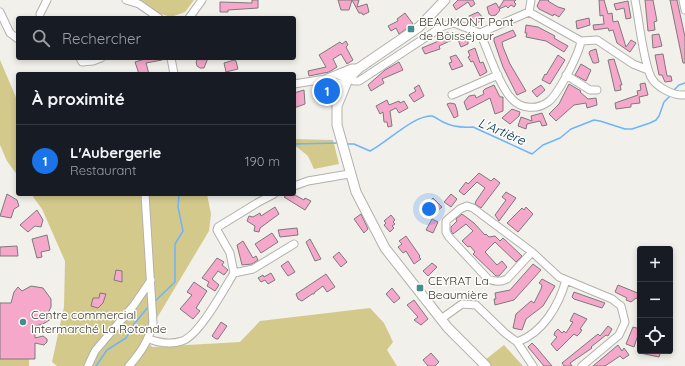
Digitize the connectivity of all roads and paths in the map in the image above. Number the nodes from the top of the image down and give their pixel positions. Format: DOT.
graph roads {
  1 [pos="47,0"];
  2 [pos="126,0"];
  3 [pos="202,0"];
  4 [pos="445,0"];
  5 [pos="531,0"];
  6 [pos="635,0"];
  7 [pos="683,0"];
  8 [pos="685,10"];
  9 [pos="0,12"];
  10 [pos="529,12"];
  11 [pos="38,16"];
  12 [pos="156,16"];
  13 [pos="189,16"];
  14 [pos="480,32"];
  15 [pos="16,38"];
  16 [pos="581,41"];
  17 [pos="81,60"];
  18 [pos="97,60"];
  19 [pos="171,60"];
  20 [pos="359,68"];
  21 [pos="648,70"];
  22 [pos="174,72"];
  23 [pos="338,75"];
  24 [pos="498,75"];
  25 [pos="566,75"];
  26 [pos="329,80"];
  27 [pos="296,84"];
  28 [pos="345,85"];
  29 [pos="597,90"];
  30 [pos="452,95"];
  31 [pos="685,95"];
  32 [pos="349,174"];
  33 [pos="296,185"];
  34 [pos="146,196"];
  35 [pos="270,196"];
  36 [pos="294,244"];
  37 [pos="532,252"];
  38 [pos="234,273"];
  39 [pos="151,280"];
  40 [pos="566,280"];
  41 [pos="152,295"];
  42 [pos="134,306"];
  43 [pos="441,319"];
  44 [pos="149,339"];
  45 [pos="517,342"];
  46 [pos="88,366"];
  47 [pos="129,366"];
  48 [pos="486,366"];
  49 [pos="533,366"];
  50 [pos="582,366"];
  1 -- 11 [label="street"];
  2 -- 12 [label="street"];
  3 -- 13 [label="street"];
  4 -- 20 [label="main road"];
  5 -- 10 [label="street"];
  6 -- 21 [label="street"];
  7 -- 8 [label="street"];
  9 -- 15 [label="street"];
  10 -- 14 [label="street"];
  10 -- 16 [label="street"];
  14 -- 24 [label="street"];
  14 -- 28 [label="street"];
  16 -- 21 [label="street"];
  16 -- 25 [label="street"];
  17 -- 18 [label="street"];
  19 -- 22 [label="street"];
  20 -- 23 [label="street"];
  20 -- 28 [label="main road"];
  21 -- 31 [label="street"];
  23 -- 26 [label="street"];
  23 -- 28 [label="street"];
  24 -- 25 [label="street"];
  24 -- 30 [label="street"];
  25 -- 29 [label="street"];
  26 -- 27 [label="street"];
  26 -- 28 [label="street"];
  28 -- 32 [label="main road"];
  32 -- 33 [label="street"];
  32 -- 43 [label="main road"];
  34 -- 39 [label="street"];
  35 -- 38 [label="street"];
  36 -- 38 [label="street"];
  37 -- 37 [label="street"];
  37 -- 40 [label="street"];
  38 -- 44 [label="street"];
  39 -- 41 [label="street"];
  39 -- 42 [label="street"];
  40 -- 45 [label="street"];
  40 -- 50 [label="street"];
  41 -- 42 [label="street"];
  41 -- 44 [label="street"];
  42 -- 46 [label="street"];
  43 -- 45 [label="street"];
  43 -- 48 [label="main road"];
  44 -- 47 [label="street"];
  45 -- 49 [label="street"];
}
